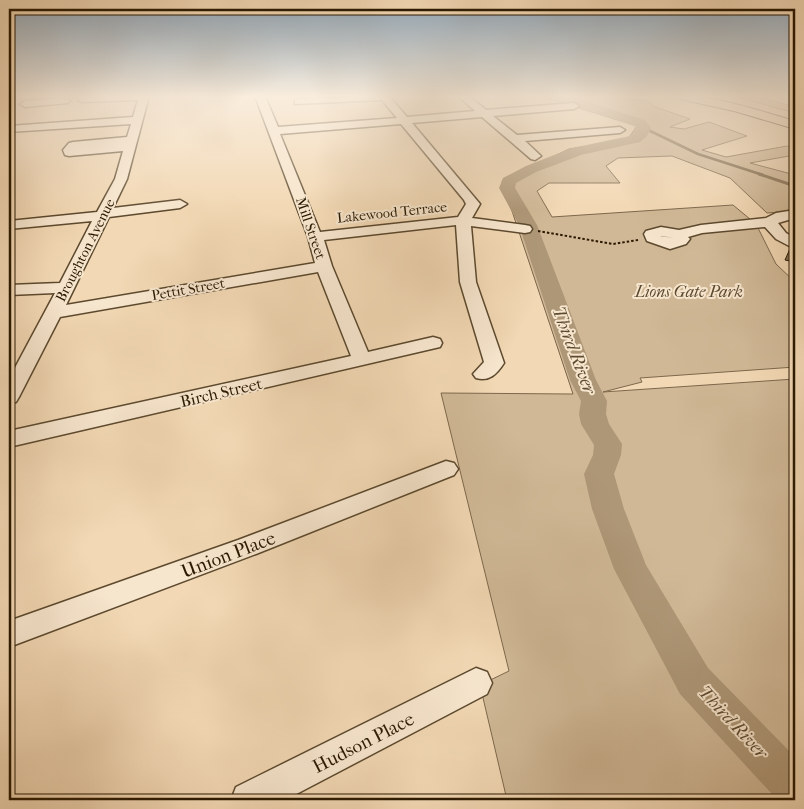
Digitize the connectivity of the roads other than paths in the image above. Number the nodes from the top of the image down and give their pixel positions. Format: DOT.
graph roads {
  1 [pos="133,134"];
  2 [pos="275,134"];
  3 [pos="414,134"];
  4 [pos="509,134"];
  5 [pos="570,134"];
  6 [pos="514,138"];
  7 [pos="535,156"];
  8 [pos="180,204"];
  9 [pos="795,214"];
  10 [pos="103,215"];
  11 [pos="462,221"];
  12 [pos="769,222"];
  13 [pos="9,225"];
  14 [pos="530,230"];
  15 [pos="315,237"];
  16 [pos="652,238"];
  17 [pos="795,244"];
  18 [pos="324,266"];
  19 [pos="66,288"];
  20 [pos="9,290"];
  21 [pos="53,313"];
  22 [pos="433,343"];
  23 [pos="29,360"];
  24 [pos="362,360"];
  25 [pos="9,361"];
  26 [pos="484,374"];
  27 [pos="9,397"];
  28 [pos="9,440"];
  29 [pos="446,469"];
  30 [pos="9,634"];
  31 [pos="476,683"];
  32 [pos="249,800"];
  1 -- 10 [label="street, Broughton Avenue"];
  2 -- 15 [label="street, Mill Street"];
  3 -- 11 [label="street, Lakewood Terrace"];
  4 -- 6 [label="street"];
  5 -- 6 [label="street"];
  6 -- 7 [label="street"];
  8 -- 10 [label="street"];
  9 -- 12 [label="street"];
  10 -- 13 [label="street"];
  10 -- 19 [label="street, Broughton Avenue"];
  11 -- 14 [label="street"];
  11 -- 15 [label="street, Lakewood Terrace"];
  11 -- 26 [label="street"];
  12 -- 16 [label="street"];
  12 -- 17 [label="street"];
  15 -- 18 [label="street, Mill Street"];
  18 -- 21 [label="street, Pettit Street"];
  18 -- 24 [label="street, Mill Street"];
  19 -- 20 [label="street"];
  19 -- 21 [label="street, Broughton Avenue"];
  21 -- 23 [label="street, Broughton Avenue"];
  22 -- 24 [label="street, Birch Street"];
  23 -- 25 [label="street"];
  23 -- 27 [label="street, Broughton Avenue"];
  24 -- 28 [label="street, Birch Street"];
  29 -- 30 [label="street, Union Place"];
  31 -- 32 [label="street, Hudson Place"];
}
